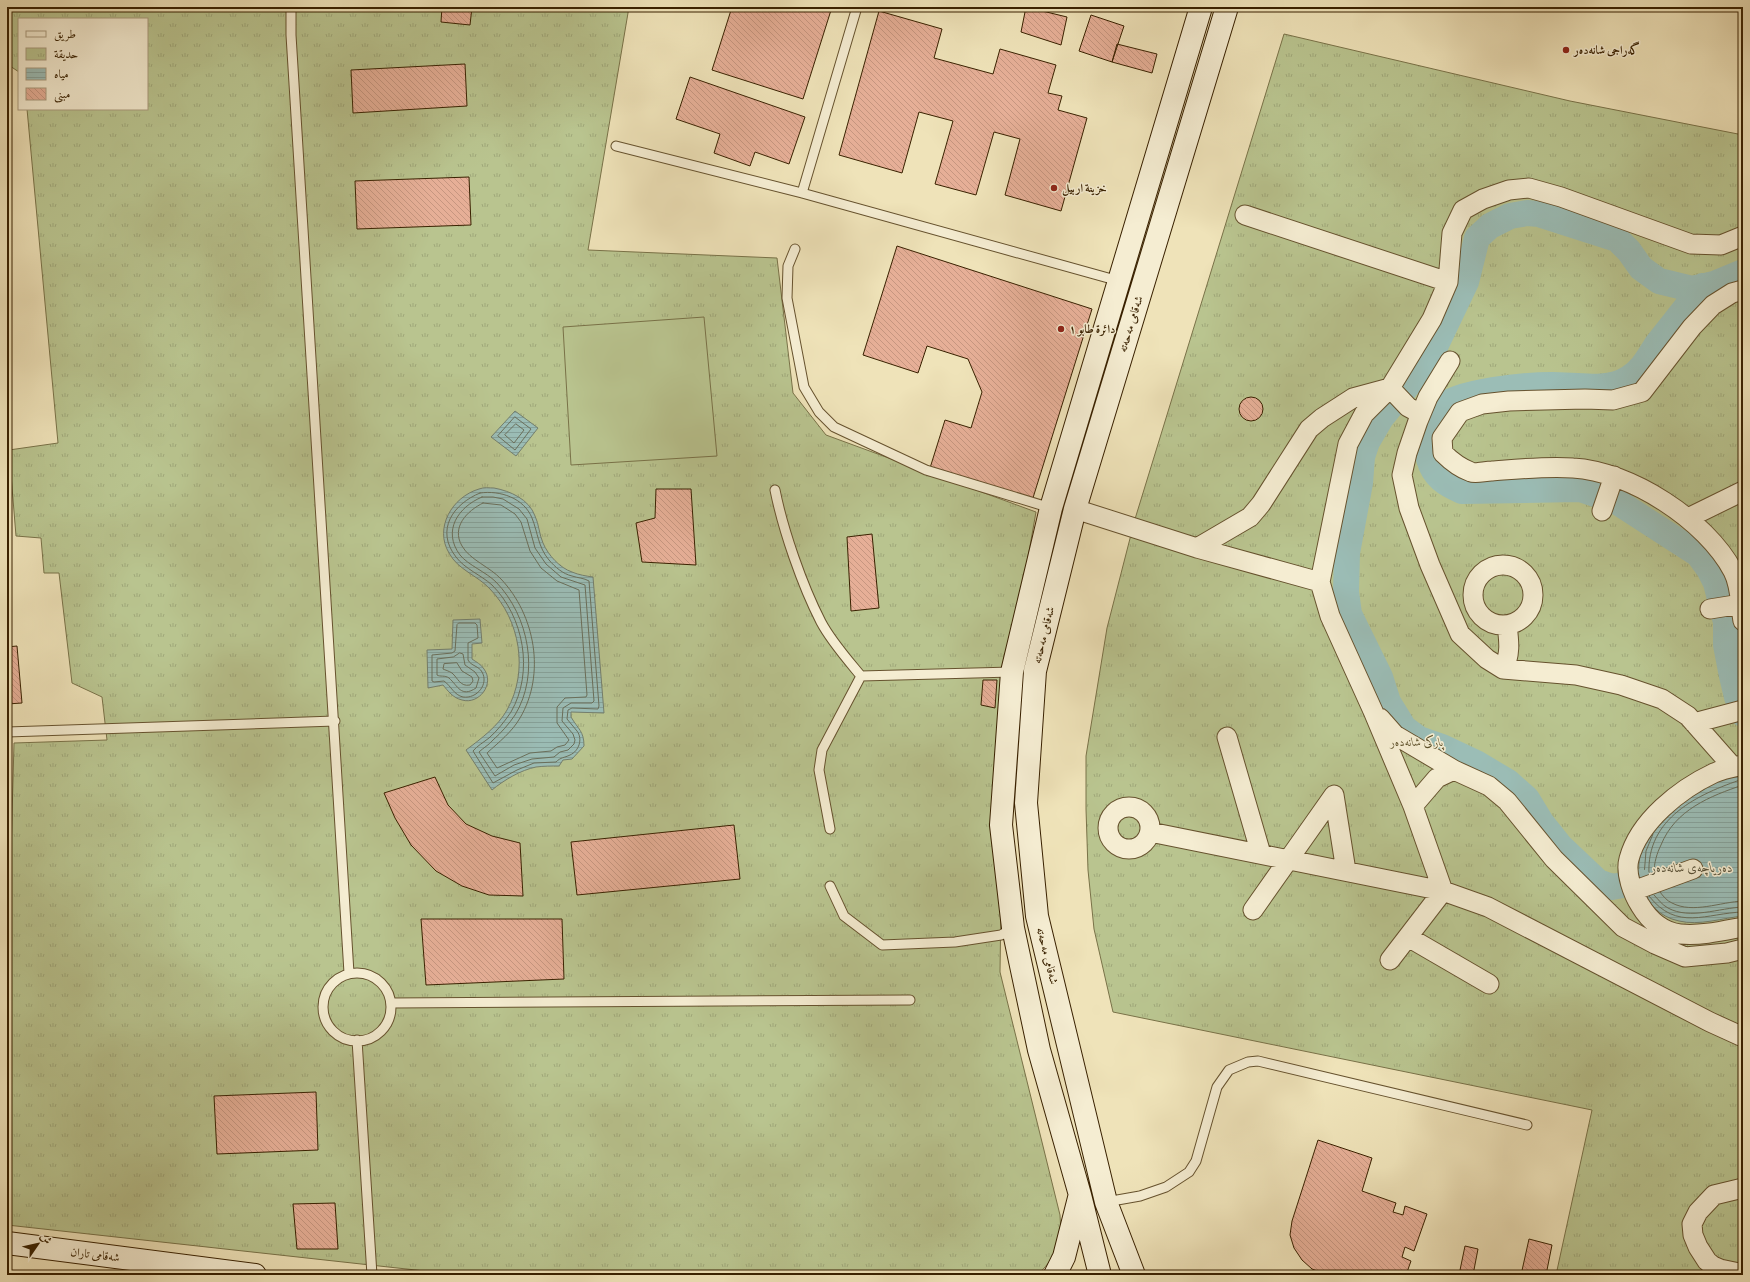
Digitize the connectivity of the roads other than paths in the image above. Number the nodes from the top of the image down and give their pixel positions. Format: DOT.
graph roads {
  1 [pos="291,7"];
  2 [pos="857,7"];
  3 [pos="1201,7"];
  4 [pos="1227,7"];
  5 [pos="616,146"];
  6 [pos="802,193"];
  7 [pos="1245,215"];
  8 [pos="1743,236"];
  9 [pos="795,249"];
  10 [pos="1119,281"];
  11 [pos="1448,282"];
  12 [pos="1743,290"];
  13 [pos="1450,360"];
  14 [pos="1390,388"];
  15 [pos="1415,411"];
  16 [pos="1614,476"];
  17 [pos="775,490"];
  18 [pos="1743,491"];
  19 [pos="1051,508"];
  20 [pos="1075,509"];
  21 [pos="1602,511"];
  22 [pos="1688,518"];
  23 [pos="1197,548"];
  24 [pos="1320,582"];
  25 [pos="1710,609"];
  26 [pos="1742,612"];
  27 [pos="1507,625"];
  28 [pos="1503,669"];
  29 [pos="1012,672"];
  30 [pos="861,676"];
  31 [pos="1743,710"];
  32 [pos="1373,711"];
  33 [pos="335,721"];
  34 [pos="1694,723"];
  35 [pos="7,732"];
  36 [pos="1227,737"];
  37 [pos="1740,766"];
  38 [pos="1454,770"];
  39 [pos="1413,806"];
  40 [pos="830,829"];
  41 [pos="1150,832"];
  42 [pos="1261,854"];
  43 [pos="1289,859"];
  44 [pos="1694,869"];
  45 [pos="1346,871"];
  46 [pos="830,886"];
  47 [pos="1633,889"];
  48 [pos="1443,891"];
  49 [pos="1253,910"];
  50 [pos="1743,927"];
  51 [pos="1013,928"];
  52 [pos="1408,937"];
  53 [pos="1743,949"];
  54 [pos="1390,960"];
  55 [pos="349,973"];
  56 [pos="1488,984"];
  57 [pos="910,1000"];
  58 [pos="391,1003"];
  59 [pos="1743,1037"];
  60 [pos="357,1040"];
  61 [pos="1527,1124"];
  62 [pos="1743,1188"];
  63 [pos="1080,1195"];
  64 [pos="1106,1202"];
  65 [pos="7,1243"];
  66 [pos="157,1269"];
  67 [pos="1740,1269"];
  68 [pos="255,1275"];
  69 [pos="372,1275"];
  70 [pos="1055,1275"];
  71 [pos="1100,1275"];
  72 [pos="1134,1275"];
  1 -- 33 [label="lane"];
  2 -- 6 [label="lane"];
  3 -- 10 [label="main road, شەقامی مەحەتە"];
  4 -- 20 [label="main road, شەقامی مەحەتە"];
  5 -- 6 [label="lane"];
  6 -- 10 [label="lane"];
  7 -- 11 [label="street"];
  8 -- 11 [label="street"];
  9 -- 19 [label="lane"];
  10 -- 19 [label="main road, شەقامی مەحەتە"];
  11 -- 14 [label="street"];
  12 -- 16 [label="street"];
  13 -- 15 [label="street"];
  14 -- 15 [label="street"];
  14 -- 23 [label="street"];
  14 -- 24 [label="street"];
  15 -- 28 [label="street"];
  16 -- 21 [label="street"];
  16 -- 22 [label="street"];
  17 -- 30 [label="lane"];
  18 -- 22 [label="street"];
  19 -- 29 [label="main road, شەقامی مەحەتە"];
  20 -- 23 [label="street"];
  20 -- 64 [label="main road, شەقامی مەحەتە"];
  22 -- 26 [label="street"];
  23 -- 24 [label="street"];
  24 -- 32 [label="street"];
  25 -- 26 [label="street"];
  27 -- 28 [label="street"];
  28 -- 34 [label="street"];
  29 -- 30 [label="lane"];
  29 -- 51 [label="main road, شەقامی مەحەتە"];
  30 -- 40 [label="lane"];
  31 -- 34 [label="street"];
  32 -- 38 [label="street"];
  32 -- 39 [label="street"];
  33 -- 35 [label="lane"];
  33 -- 55 [label="lane"];
  34 -- 37 [label="street"];
  36 -- 42 [label="street"];
  37 -- 47 [label="street"];
  38 -- 39 [label="street"];
  38 -- 53 [label="street"];
  39 -- 48 [label="street"];
  41 -- 42 [label="street"];
  42 -- 43 [label="street"];
  43 -- 45 [label="street"];
  43 -- 45 [label="street"];
  43 -- 49 [label="street"];
  44 -- 47 [label="street"];
  45 -- 48 [label="street"];
  46 -- 51 [label="lane"];
  47 -- 50 [label="street"];
  48 -- 52 [label="street"];
  48 -- 59 [label="street"];
  51 -- 63 [label="main road, شەقامی مەحەتە"];
  52 -- 54 [label="street"];
  52 -- 56 [label="street"];
  55 -- 58 [label="lane"];
  55 -- 60 [label="lane"];
  57 -- 58 [label="lane"];
  58 -- 60 [label="lane"];
  60 -- 69 [label="lane"];
  61 -- 64 [label="lane"];
  62 -- 67 [label="street"];
  63 -- 70 [label="main road"];
  63 -- 71 [label="main road, شەقامی مەحەتە"];
  64 -- 72 [label="main road, شەقامی مەحەتە"];
  65 -- 66 [label="main road, شەقامی تاران"];
  66 -- 68 [label="main road, شەقامی تاران"];
}
